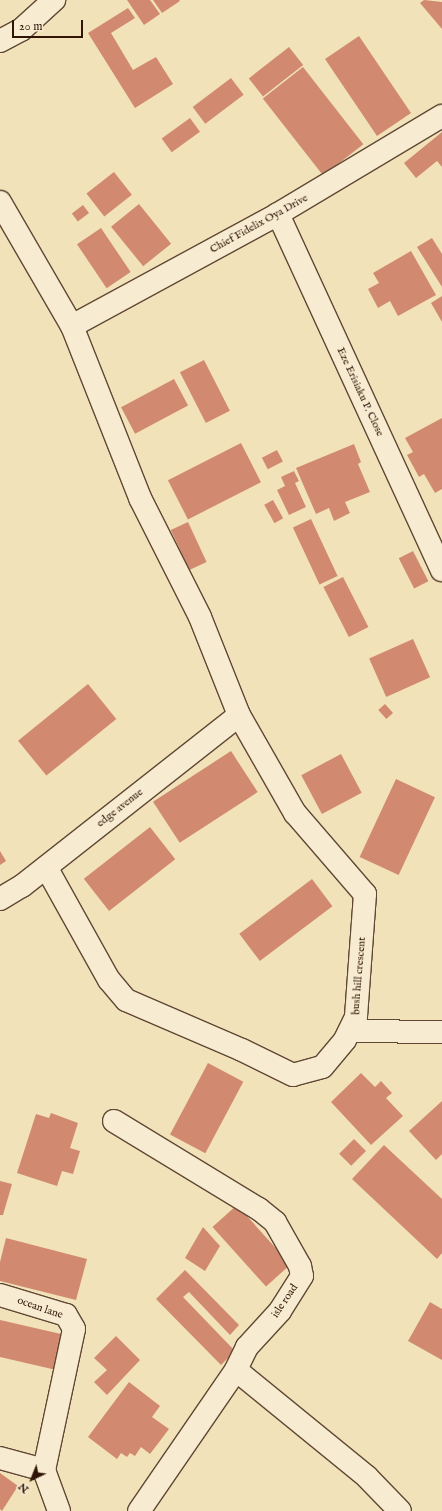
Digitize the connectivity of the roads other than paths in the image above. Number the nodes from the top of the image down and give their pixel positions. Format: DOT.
graph roads {
  1 [pos="54,0"];
  2 [pos="0,41"];
  3 [pos="442,116"];
  4 [pos="0,202"];
  5 [pos="278,214"];
  6 [pos="72,326"];
  7 [pos="442,570"];
  8 [pos="239,714"];
  9 [pos="46,866"];
  10 [pos="0,899"];
  11 [pos="350,1030"];
  12 [pos="442,1032"];
  13 [pos="114,1121"];
  14 [pos="0,1294"];
  15 [pos="236,1370"];
  16 [pos="0,1458"];
  17 [pos="44,1470"];
  18 [pos="59,1511"];
  19 [pos="140,1511"];
  20 [pos="400,1511"];
  1 -- 2 [label="street"];
  3 -- 5 [label="street, Chief Fidelix Oya Drive"];
  4 -- 6 [label="street, bush hill crescent"];
  5 -- 6 [label="street, Chief Fidelix Oya Drive"];
  5 -- 7 [label="street, Eze Erisiaku P. Close"];
  6 -- 8 [label="street, bush hill crescent"];
  8 -- 9 [label="street, edge avenue"];
  8 -- 11 [label="street, bush hill crescent"];
  9 -- 10 [label="street, edge avenue"];
  9 -- 11 [label="street, bush hill crescent"];
  11 -- 12 [label="street"];
  13 -- 15 [label="street, isle road"];
  14 -- 17 [label="street, ocean lane"];
  15 -- 19 [label="street, isle road"];
  15 -- 20 [label="street"];
  16 -- 17 [label="street"];
  17 -- 18 [label="street"];
}
